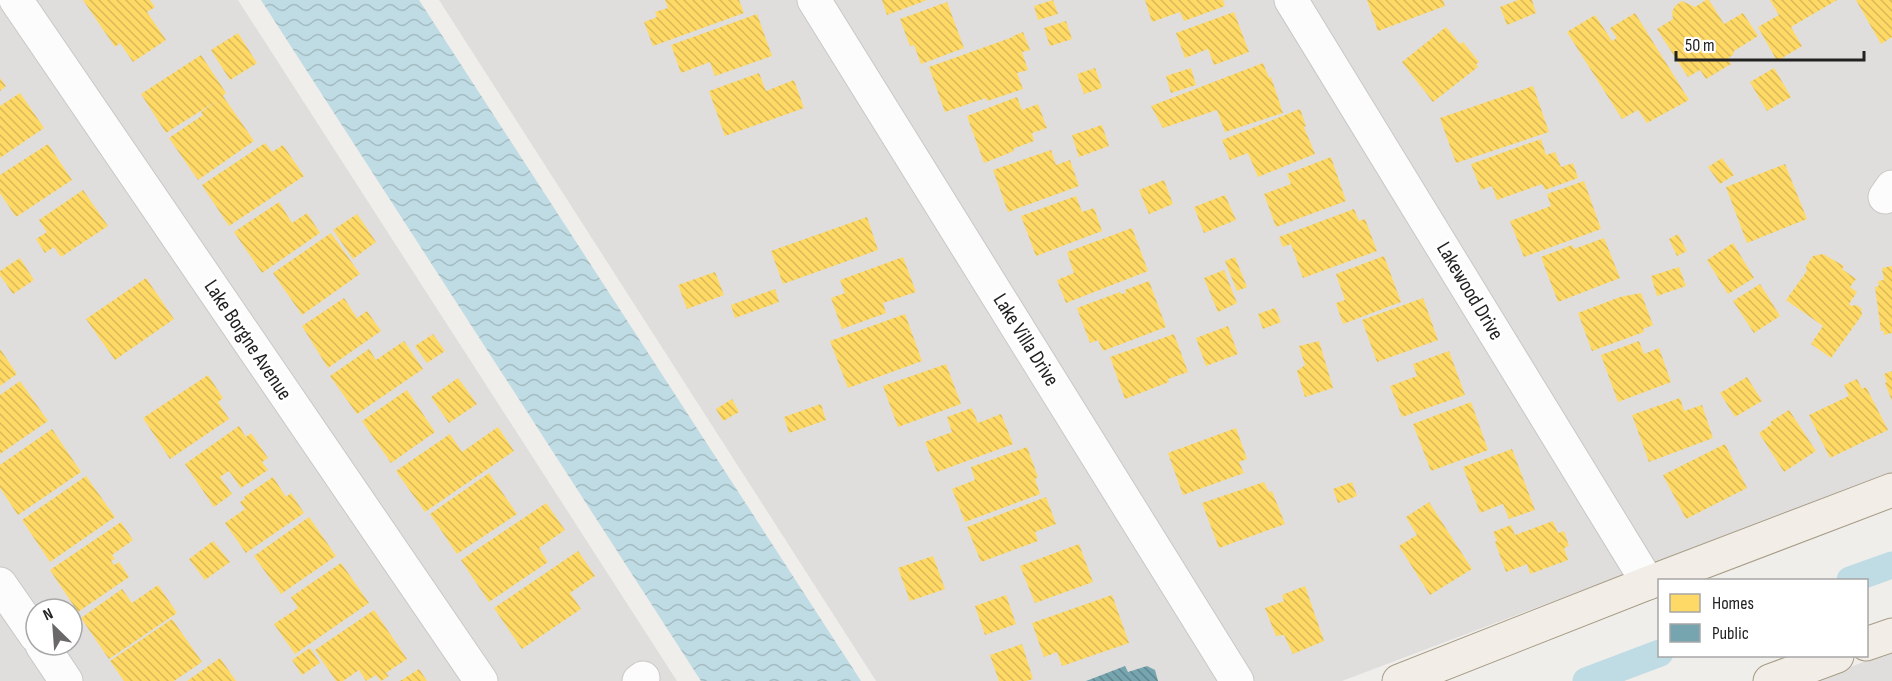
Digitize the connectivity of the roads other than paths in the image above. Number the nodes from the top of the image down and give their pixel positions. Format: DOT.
graph roads {
  1 [pos="16,0"];
  2 [pos="814,0"];
  3 [pos="1291,0"];
  4 [pos="1892,490"];
  5 [pos="1658,579"];
  6 [pos="1658,579"];
  7 [pos="1648,583"];
  8 [pos="0,584"];
  9 [pos="24,619"];
  10 [pos="1892,635"];
  11 [pos="1868,643"];
  12 [pos="50,657"];
  13 [pos="1834,657"];
  14 [pos="66,681"];
  15 [pos="481,681"];
  16 [pos="1237,681"];
  17 [pos="1399,681"];
  18 [pos="1770,681"];
  1 -- 15 [label="street, Lake Borgne Avenue"];
  2 -- 16 [label="street, Lake Villa Drive"];
  3 -- 7 [label="street, Lakewood Drive"];
  4 -- 5 [label="main road"];
  6 -- 7 [label="main road"];
  7 -- 17 [label="main road"];
  8 -- 9 [label="street"];
  10 -- 11 [label="main road"];
  12 -- 14 [label="street"];
  13 -- 18 [label="main road"];
}
